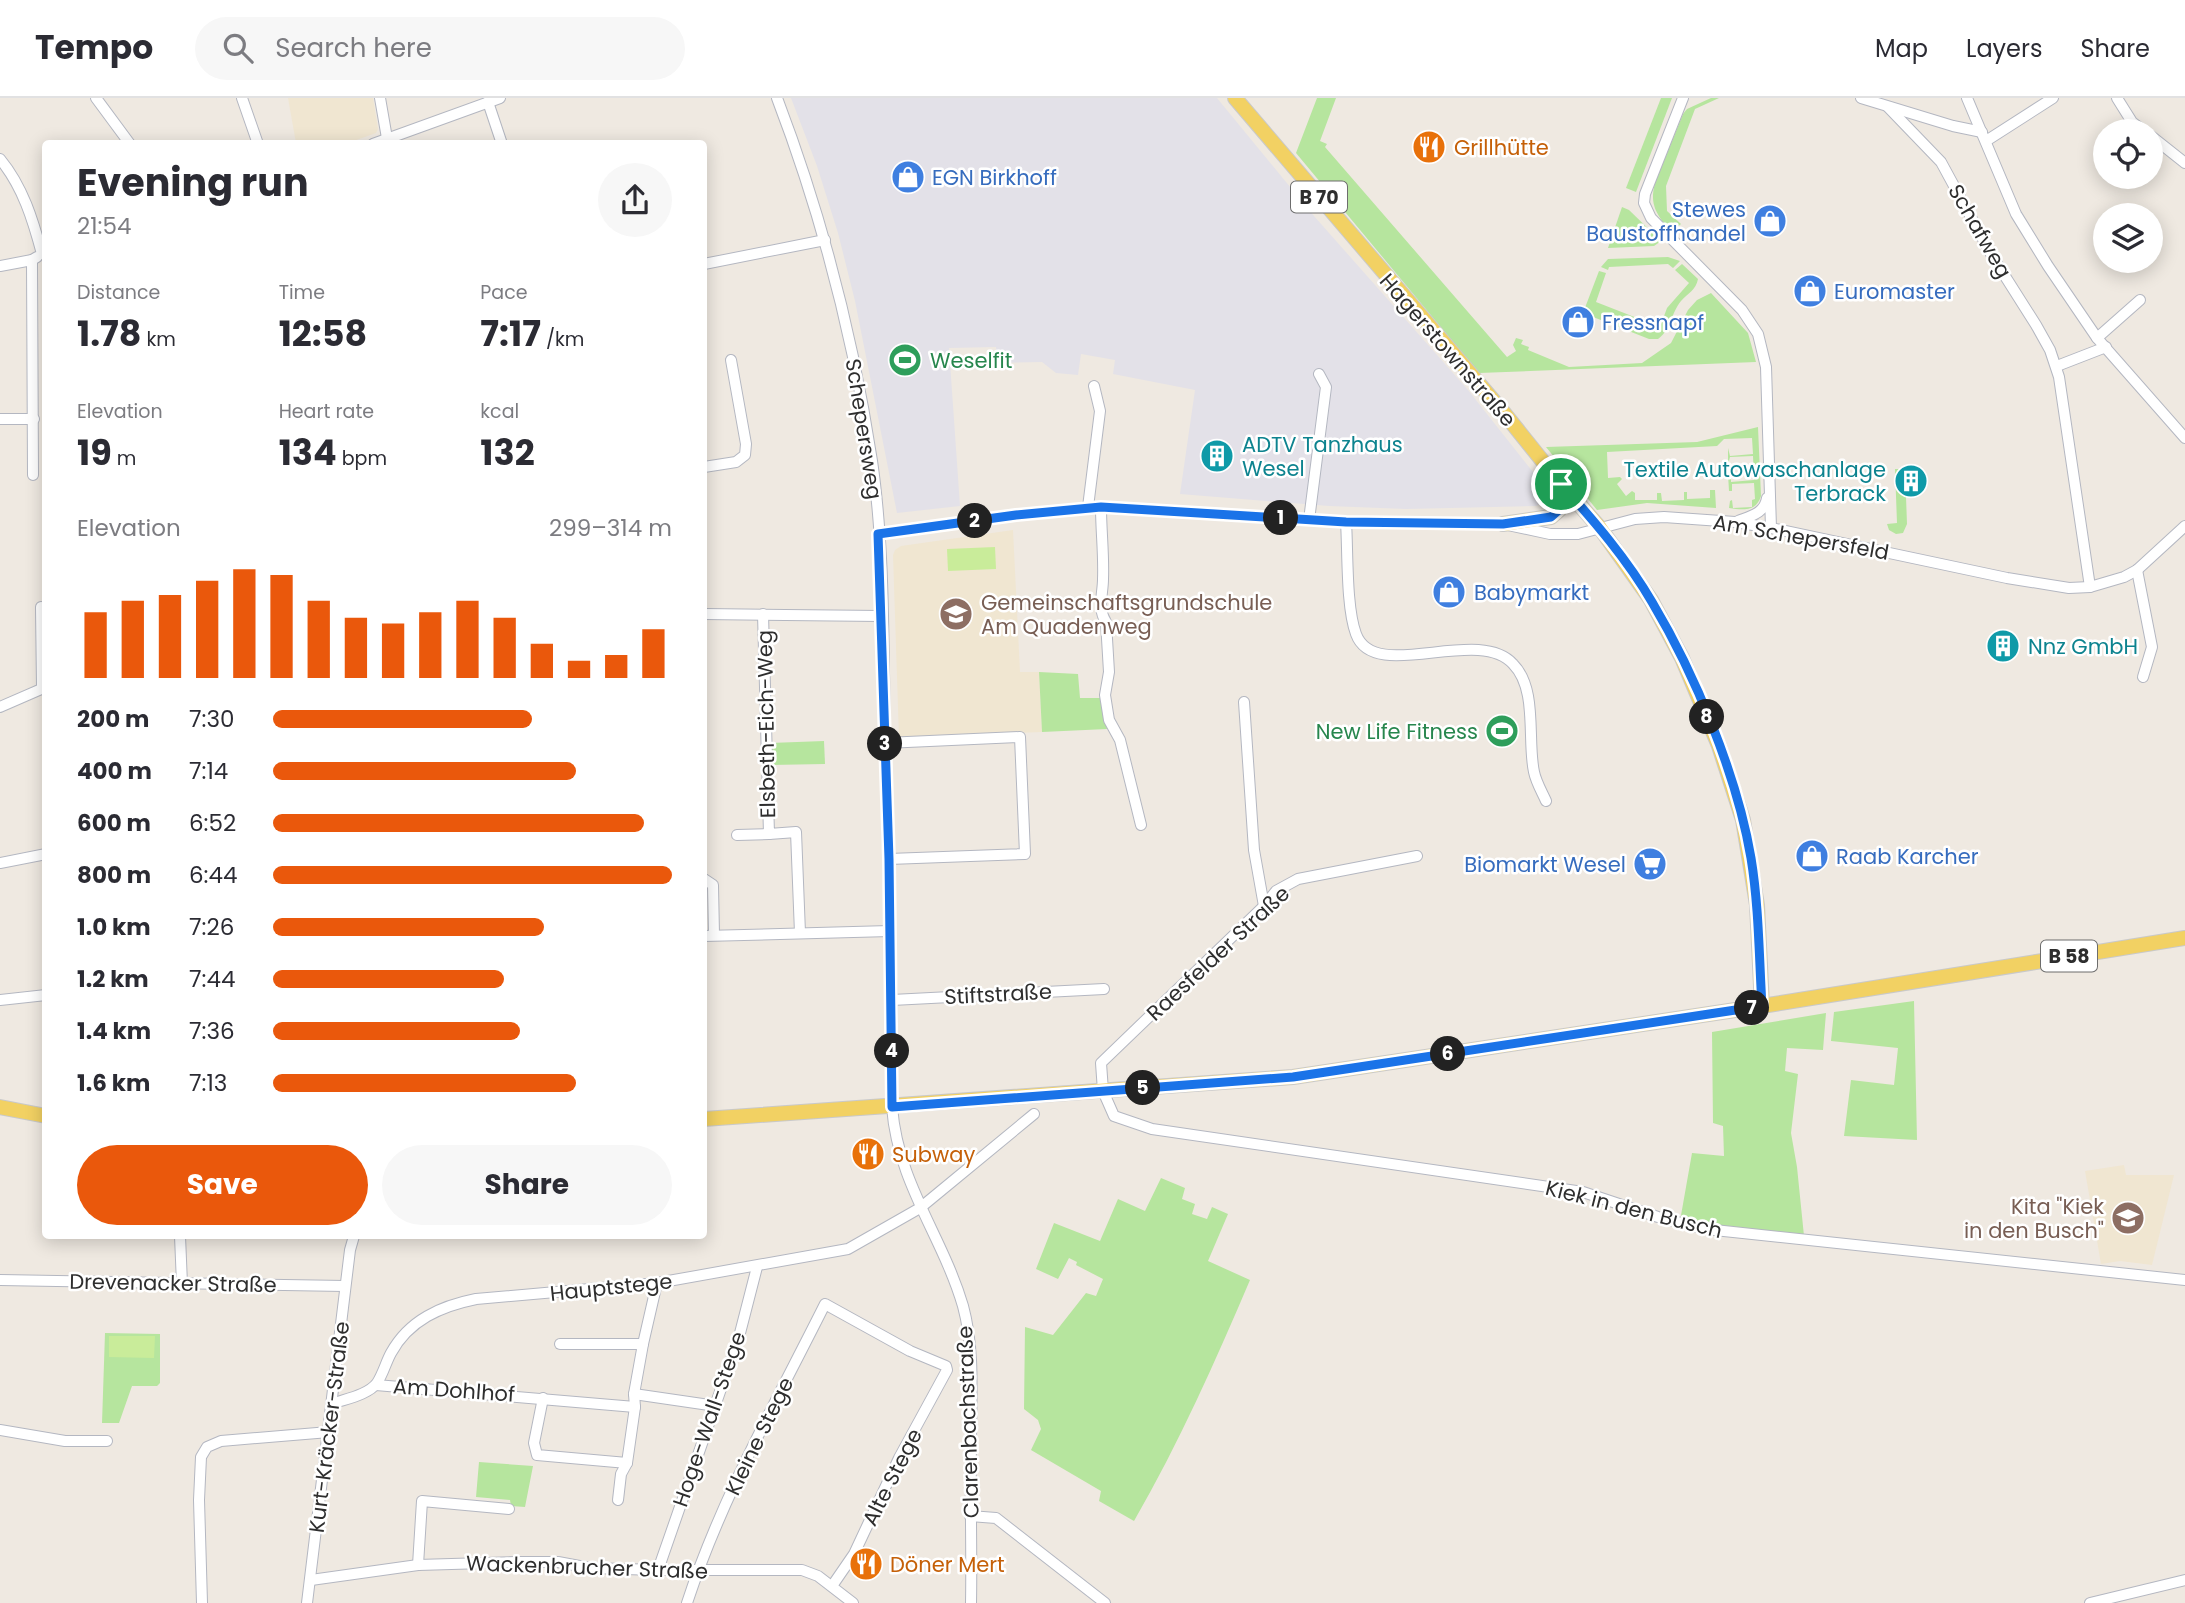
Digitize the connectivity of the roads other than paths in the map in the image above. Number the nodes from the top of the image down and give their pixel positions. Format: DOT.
graph roads {
  1 [pos="96,98"];
  2 [pos="243,98"];
  3 [pos="380,98"];
  4 [pos="500,98"];
  5 [pos="777,98"];
  6 [pos="1235,98"];
  7 [pos="1691,98"];
  8 [pos="1861,98"];
  9 [pos="1967,98"];
  10 [pos="2053,98"];
  11 [pos="2117,98"];
  12 [pos="488,102"];
  13 [pos="1681,103"];
  14 [pos="1888,107"];
  15 [pos="2130,119"];
  16 [pos="1984,136"];
  17 [pos="127,140"];
  18 [pos="257,140"];
  19 [pos="387,140"];
  20 [pos="390,140"];
  21 [pos="501,140"];
  22 [pos="2163,146"];
  23 [pos="0,159"];
  24 [pos="2185,163"];
  25 [pos="825,240"];
  26 [pos="40,255"];
  27 [pos="707,263"];
  28 [pos="0,266"];
  29 [pos="2140,300"];
  30 [pos="2097,338"];
  31 [pos="2106,348"];
  32 [pos="732,360"];
  33 [pos="2058,372"];
  34 [pos="1319,374"];
  35 [pos="1094,386"];
  36 [pos="0,419"];
  37 [pos="34,419"];
  38 [pos="2185,438"];
  39 [pos="707,467"];
  40 [pos="33,475"];
  41 [pos="1561,484"];
  42 [pos="1769,485"];
  43 [pos="1088,507"];
  44 [pos="1101,507"];
  45 [pos="1309,520"];
  46 [pos="1346,522"];
  47 [pos="1735,522"];
  48 [pos="1503,524"];
  49 [pos="2185,526"];
  50 [pos="1600,528"];
  51 [pos="1771,528"];
  52 [pos="878,534"];
  53 [pos="2137,570"];
  54 [pos="2090,587"];
  55 [pos="41,607"];
  56 [pos="707,614"];
  57 [pos="763,614"];
  58 [pos="881,616"];
  59 [pos="42,634"];
  60 [pos="2143,677"];
  61 [pos="42,688"];
  62 [pos="1244,702"];
  63 [pos="0,707"];
  64 [pos="885,743"];
  65 [pos="1546,802"];
  66 [pos="1141,825"];
  67 [pos="769,834"];
  68 [pos="737,835"];
  69 [pos="42,855"];
  70 [pos="1417,856"];
  71 [pos="889,859"];
  72 [pos="0,863"];
  73 [pos="707,882"];
  74 [pos="1264,906"];
  75 [pos="890,931"];
  76 [pos="800,933"];
  77 [pos="709,936"];
  78 [pos="2185,938"];
  79 [pos="1104,989"];
  80 [pos="42,995"];
  81 [pos="0,1000"];
  82 [pos="892,1000"];
  83 [pos="1762,1006"];
  84 [pos="1104,1091"];
  85 [pos="0,1107"];
  86 [pos="892,1107"];
  87 [pos="1034,1114"];
  88 [pos="42,1115"];
  89 [pos="707,1119"];
  90 [pos="920,1208"];
  91 [pos="180,1239"];
  92 [pos="351,1239"];
  93 [pos="757,1267"];
  94 [pos="0,1280"];
  95 [pos="2185,1280"];
  96 [pos="657,1283"];
  97 [pos="182,1284"];
  98 [pos="345,1286"];
  99 [pos="561,1344"];
  100 [pos="643,1344"];
  101 [pos="946,1366"];
  102 [pos="376,1385"];
  103 [pos="634,1394"];
  104 [pos="537,1397"];
  105 [pos="332,1404"];
  106 [pos="716,1406"];
  107 [pos="635,1407"];
  108 [pos="0,1430"];
  109 [pos="329,1432"];
  110 [pos="107,1441"];
  111 [pos="627,1463"];
  112 [pos="618,1500"];
  113 [pos="509,1509"];
  114 [pos="970,1516"];
  115 [pos="418,1564"];
  116 [pos="658,1570"];
  117 [pos="697,1570"];
  118 [pos="311,1580"];
  119 [pos="2185,1580"];
  120 [pos="832,1586"];
  121 [pos="202,1603"];
  122 [pos="307,1603"];
  123 [pos="687,1603"];
  124 [pos="853,1603"];
  125 [pos="971,1603"];
  126 [pos="1105,1603"];
  127 [pos="2090,1603"];
  1 -- 17 [label="street"];
  2 -- 18 [label="street"];
  3 -- 19 [label="street"];
  4 -- 12 [label="street"];
  5 -- 25 [label="street, Schepersweg"];
  6 -- 41 [label="main road, Hagerstownstraße / B 70"];
  7 -- 13 [label="street"];
  8 -- 14 [label="street, Schafweg"];
  9 -- 16 [label="street"];
  10 -- 16 [label="street"];
  11 -- 15 [label="street"];
  12 -- 20 [label="street"];
  12 -- 21 [label="street"];
  13 -- 42 [label="street"];
  14 -- 16 [label="street, Schafweg"];
  14 -- 33 [label="street, Schafweg"];
  16 -- 30 [label="street"];
  22 -- 24 [label="street"];
  23 -- 26 [label="street"];
  25 -- 27 [label="street"];
  25 -- 52 [label="street, Schepersweg"];
  26 -- 28 [label="street"];
  26 -- 37 [label="street"];
  29 -- 30 [label="street"];
  30 -- 31 [label="street"];
  31 -- 33 [label="street"];
  31 -- 38 [label="street"];
  32 -- 39 [label="street"];
  33 -- 54 [label="street, Schafweg"];
  34 -- 45 [label="street"];
  35 -- 43 [label="street"];
  36 -- 37 [label="street"];
  37 -- 40 [label="street"];
  41 -- 48 [label="main road"];
  41 -- 50 [label="main road, Hagerstownstraße / B 70"];
  42 -- 47 [label="street"];
  42 -- 51 [label="street"];
  43 -- 44 [label="street, Am Schepersfeld"];
  43 -- 52 [label="street, Am Schepersfeld"];
  44 -- 45 [label="street, Am Schepersfeld"];
  44 -- 66 [label="street"];
  45 -- 46 [label="street, Am Schepersfeld"];
  46 -- 48 [label="street, Am Schepersfeld"];
  46 -- 65 [label="street"];
  47 -- 50 [label="street, Am Schepersfeld"];
  47 -- 51 [label="street, Am Schepersfeld"];
  48 -- 50 [label="street, Am Schepersfeld"];
  49 -- 53 [label="street, Am Schepersfeld"];
  50 -- 83 [label="main road, Hagerstownstraße / B 70"];
  51 -- 54 [label="street, Am Schepersfeld"];
  52 -- 58 [label="street, Schepersweg"];
  53 -- 54 [label="street, Am Schepersfeld"];
  53 -- 60 [label="street"];
  55 -- 59 [label="street"];
  56 -- 57 [label="street"];
  57 -- 58 [label="street"];
  57 -- 67 [label="street, Elsbeth-Eich-Weg"];
  58 -- 64 [label="street, Schepersweg"];
  61 -- 63 [label="street"];
  62 -- 74 [label="street"];
  64 -- 71 [label="street, Schepersweg"];
  64 -- 71 [label="street"];
  67 -- 68 [label="street, Elsbeth-Eich-Weg"];
  67 -- 76 [label="street, Elsbeth-Eich-Weg"];
  69 -- 72 [label="street"];
  70 -- 74 [label="street, Raesfelder Straße"];
  71 -- 75 [label="street, Schepersweg"];
  73 -- 77 [label="street"];
  74 -- 84 [label="street, Raesfelder Straße"];
  75 -- 76 [label="street"];
  75 -- 82 [label="street, Schepersweg"];
  76 -- 77 [label="street"];
  78 -- 83 [label="main road, B 58"];
  79 -- 82 [label="street, Stiftstraße"];
  80 -- 81 [label="street"];
  82 -- 86 [label="street, Schepersweg"];
  83 -- 84 [label="main road"];
  84 -- 86 [label="main road"];
  84 -- 95 [label="street, Kiek in den Busch"];
  85 -- 88 [label="main road"];
  86 -- 89 [label="main road"];
  86 -- 90 [label="street, Clarenbachstraße"];
  87 -- 90 [label="street"];
  90 -- 93 [label="street, Hauptstege"];
  90 -- 114 [label="street, Clarenbachstraße"];
  91 -- 97 [label="street"];
  92 -- 98 [label="street, Kurt-Kräcker-Straße"];
  93 -- 96 [label="street, Hauptstege"];
  93 -- 106 [label="street, Hoge-Wall-Stege"];
  94 -- 97 [label="street, Drevenacker Straße"];
  96 -- 100 [label="street"];
  96 -- 102 [label="street, Hauptstege"];
  97 -- 98 [label="street, Drevenacker Straße"];
  98 -- 105 [label="street, Kurt-Kräcker-Straße"];
  99 -- 100 [label="street"];
  100 -- 103 [label="street"];
  101 -- 117 [label="street, Kleine Stege"];
  101 -- 120 [label="street, Alte Stege"];
  102 -- 104 [label="street, Am Dohlhof"];
  102 -- 105 [label="street"];
  103 -- 106 [label="street"];
  103 -- 107 [label="street"];
  104 -- 107 [label="street, Am Dohlhof"];
  104 -- 111 [label="street"];
  105 -- 109 [label="street, Kurt-Kräcker-Straße"];
  106 -- 116 [label="street, Hoge-Wall-Stege"];
  107 -- 111 [label="street"];
  108 -- 110 [label="street"];
  109 -- 118 [label="street, Kurt-Kräcker-Straße"];
  109 -- 121 [label="street"];
  111 -- 112 [label="street"];
  113 -- 115 [label="street"];
  114 -- 125 [label="street, Clarenbachstraße"];
  114 -- 126 [label="street"];
  115 -- 116 [label="street, Wackenbrucher Straße"];
  115 -- 118 [label="street, Wackenbrucher Straße"];
  116 -- 117 [label="street, Wackenbrucher Straße"];
  117 -- 120 [label="street, Wackenbrucher Straße"];
  117 -- 123 [label="street, Kleine Stege"];
  118 -- 122 [label="street, Kurt-Kräcker-Straße"];
  119 -- 127 [label="street"];
  120 -- 124 [label="street, Wackenbrucher Straße"];
}
